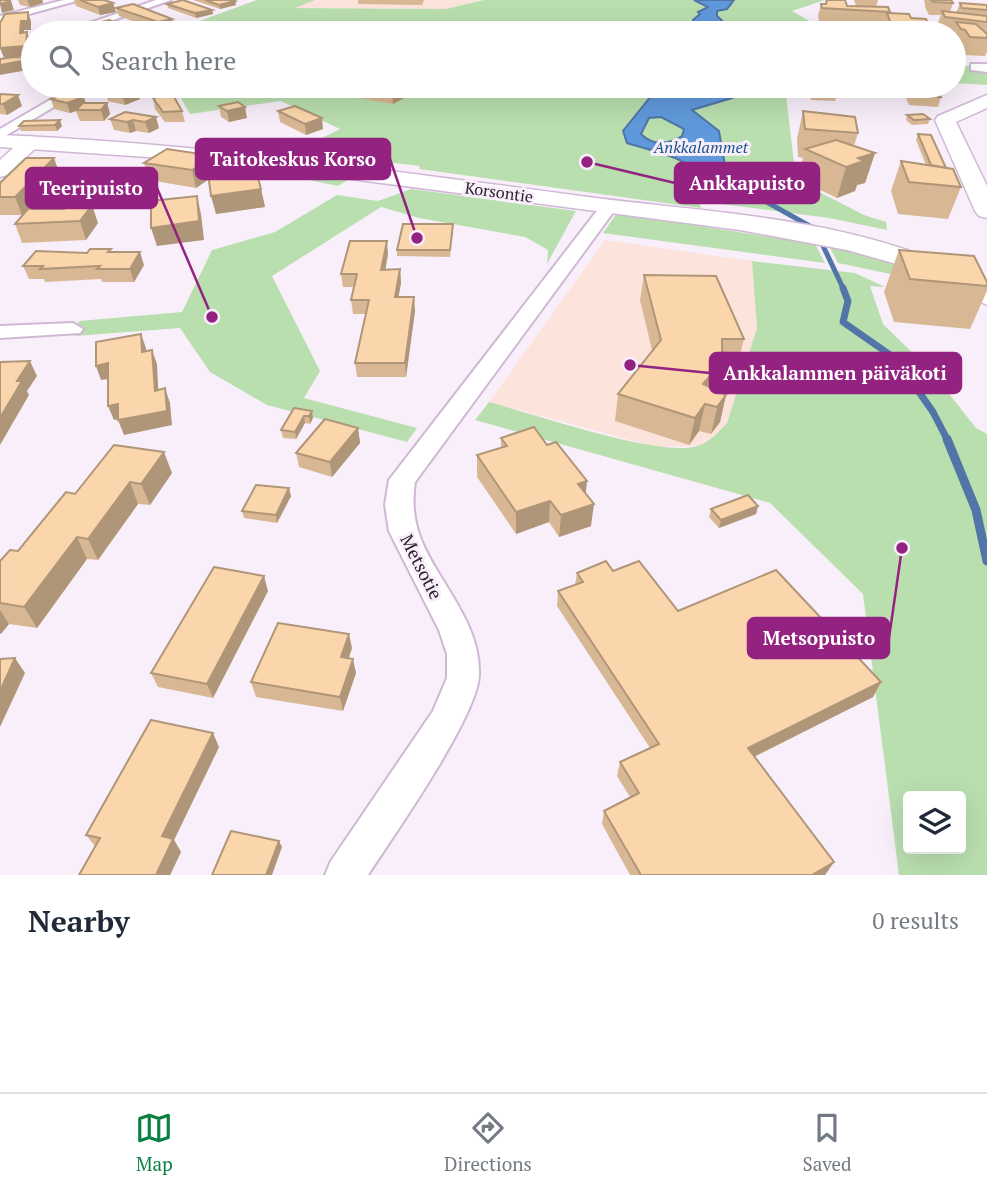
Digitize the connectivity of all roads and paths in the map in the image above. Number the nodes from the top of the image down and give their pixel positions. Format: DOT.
graph roads {
  1 [pos="75,0"];
  2 [pos="166,0"];
  3 [pos="0,19"];
  4 [pos="101,21"];
  5 [pos="63,98"];
  6 [pos="987,101"];
  7 [pos="0,135"];
  8 [pos="0,141"];
  9 [pos="31,142"];
  10 [pos="0,171"];
  11 [pos="609,207"];
  12 [pos="987,211"];
  13 [pos="985,286"];
  14 [pos="73,329"];
  15 [pos="0,332"];
  16 [pos="345,875"];
  1 -- 3 [label="street"];
  2 -- 4 [label="street"];
  5 -- 7 [label="street"];
  6 -- 12 [label="main road"];
  8 -- 9 [label="main road, Korsontie"];
  9 -- 10 [label="street"];
  9 -- 11 [label="main road, Korsontie"];
  11 -- 13 [label="main road, Korsontie"];
  11 -- 16 [label="street, Metsotie"];
  14 -- 15 [label="street"];
}
